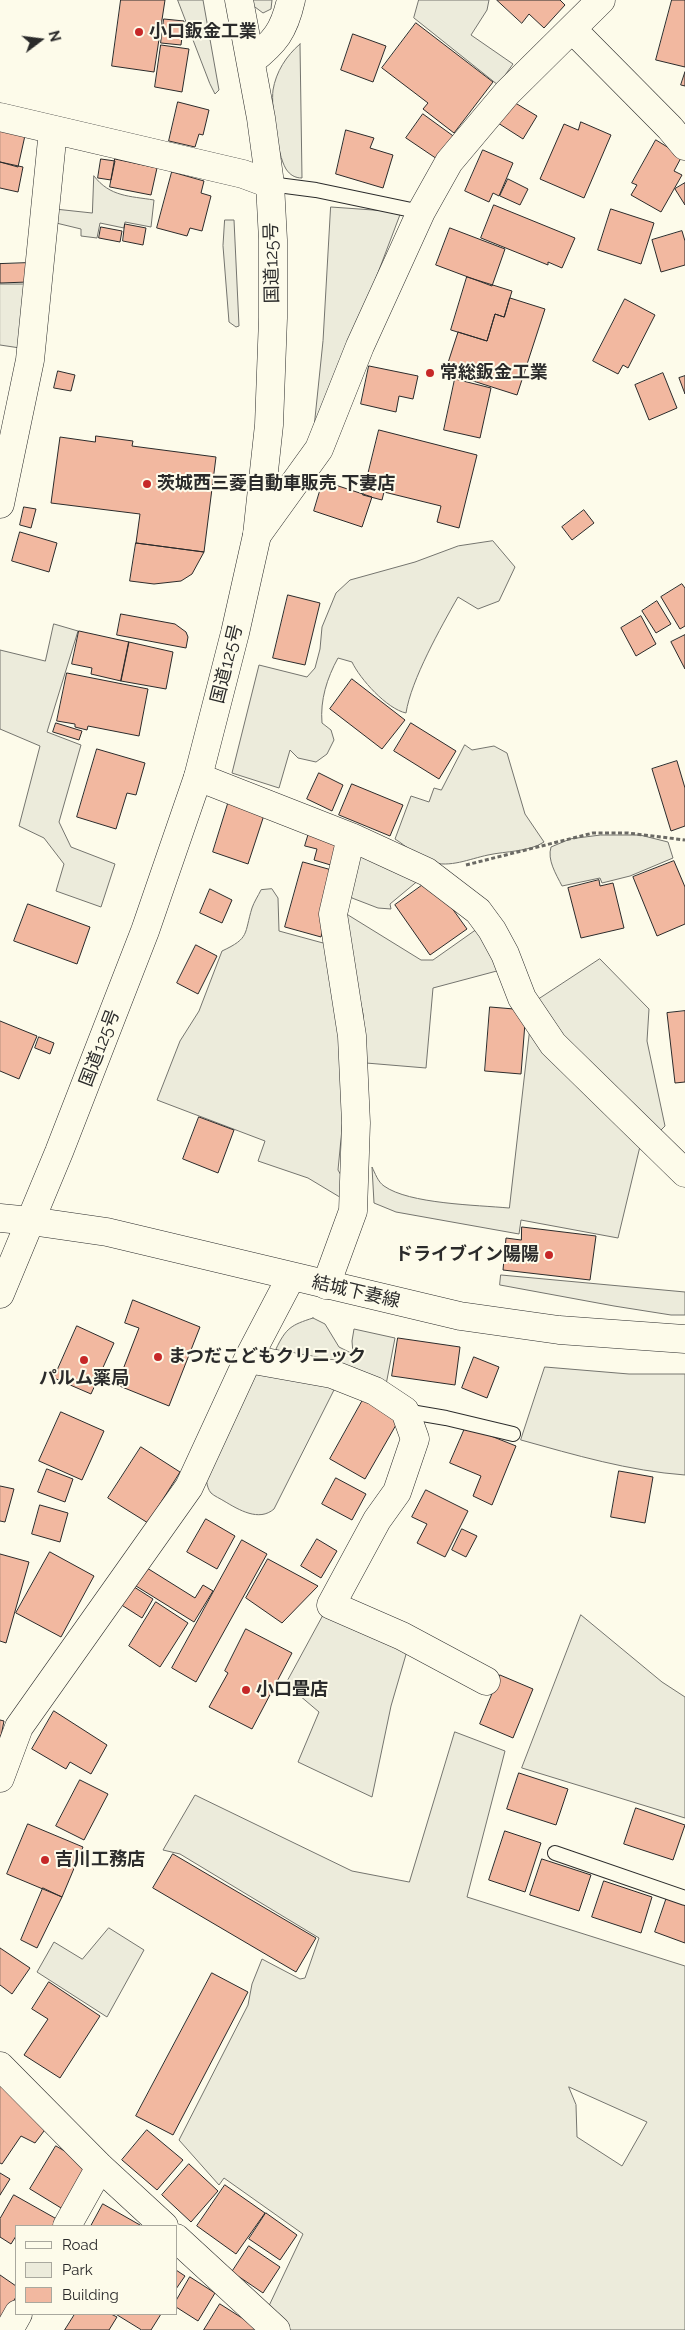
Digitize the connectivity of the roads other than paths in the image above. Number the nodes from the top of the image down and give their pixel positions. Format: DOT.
graph roads {
  1 [pos="239,0"];
  2 [pos="291,0"];
  3 [pos="600,0"];
  4 [pos="572,29"];
  5 [pos="251,61"];
  6 [pos="0,117"];
  7 [pos="53,130"];
  8 [pos="685,146"];
  9 [pos="270,184"];
  10 [pos="421,212"];
  11 [pos="0,504"];
  12 [pos="257,535"];
  13 [pos="198,777"];
  14 [pos="351,837"];
  15 [pos="685,1173"];
  16 [pos="0,1218"];
  17 [pos="31,1221"];
  18 [pos="291,1277"];
  19 [pos="326,1285"];
  20 [pos="0,1294"];
  21 [pos="685,1339"];
  22 [pos="248,1359"];
  23 [pos="405,1411"];
  24 [pos="513,1434"];
  25 [pos="486,1681"];
  26 [pos="0,1778"];
  27 [pos="555,1853"];
  28 [pos="685,1898"];
  29 [pos="0,2066"];
  30 [pos="100,2167"];
  31 [pos="68,2225"];
  32 [pos="163,2225"];
  33 [pos="178,2240"];
  34 [pos="17,2315"];
  35 [pos="9,2330"];
  36 [pos="276,2330"];
  1 -- 5 [label="main road, 国道125号"];
  2 -- 5 [label="main road"];
  3 -- 4 [label="main road"];
  4 -- 8 [label="main road"];
  4 -- 10 [label="main road"];
  5 -- 9 [label="main road, 国道125号"];
  6 -- 7 [label="main road"];
  7 -- 9 [label="main road"];
  7 -- 11 [label="main road"];
  9 -- 10 [label="lane"];
  9 -- 12 [label="main road, 国道125号"];
  10 -- 12 [label="main road"];
  12 -- 13 [label="main road, 国道125号"];
  13 -- 14 [label="main road"];
  13 -- 17 [label="main road, 国道125号"];
  14 -- 15 [label="main road"];
  14 -- 19 [label="main road"];
  16 -- 17 [label="main road, 結城下妻線"];
  17 -- 18 [label="main road, 結城下妻線"];
  17 -- 20 [label="main road, 国道125号"];
  18 -- 19 [label="main road, 結城下妻線"];
  18 -- 22 [label="main road"];
  19 -- 21 [label="main road, 結城下妻線"];
  22 -- 23 [label="main road"];
  22 -- 26 [label="main road"];
  23 -- 24 [label="lane"];
  23 -- 25 [label="main road"];
  27 -- 28 [label="lane"];
  29 -- 30 [label="main road"];
  30 -- 31 [label="main road"];
  30 -- 32 [label="main road"];
  33 -- 36 [label="main road"];
  34 -- 35 [label="main road"];
}
